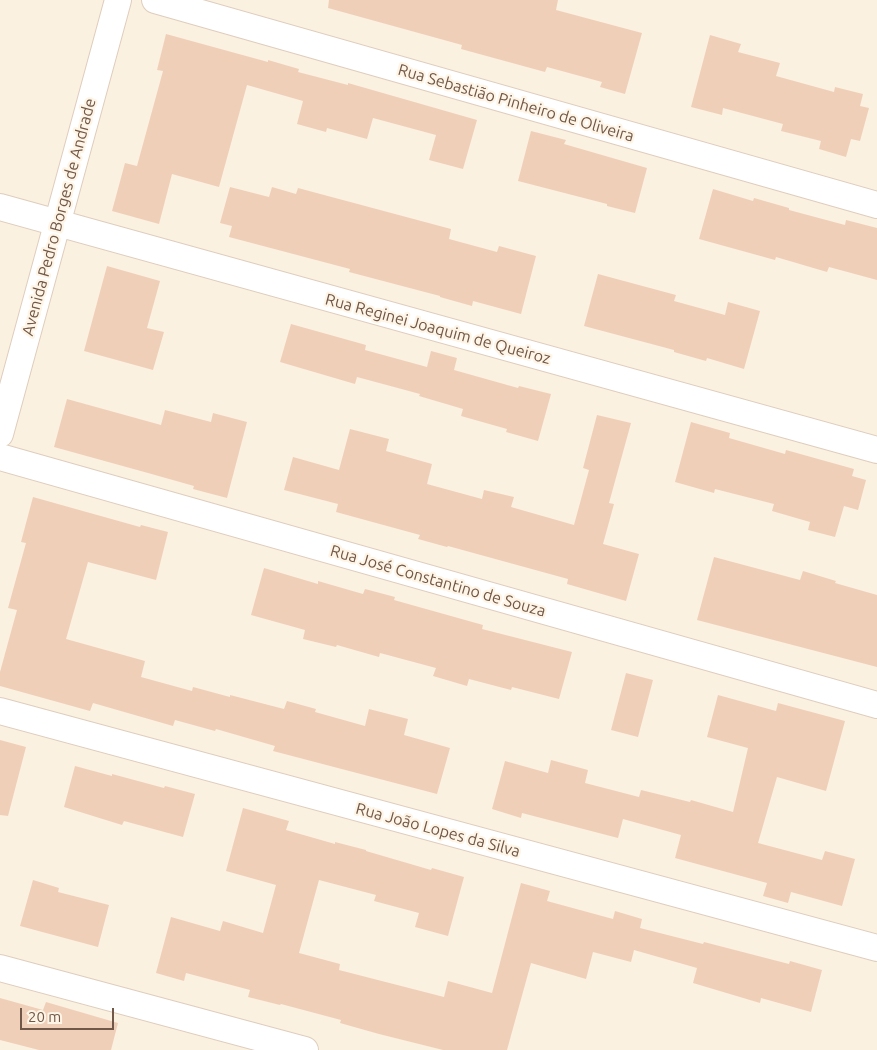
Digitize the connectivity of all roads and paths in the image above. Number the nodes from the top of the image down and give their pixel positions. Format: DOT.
graph roads {
  1 [pos="118,0"];
  2 [pos="155,0"];
  3 [pos="877,205"];
  4 [pos="0,207"];
  5 [pos="58,223"];
  6 [pos="0,434"];
  7 [pos="877,450"];
  8 [pos="0,456"];
  9 [pos="877,705"];
  10 [pos="0,711"];
  11 [pos="877,948"];
  12 [pos="0,968"];
  13 [pos="305,1050"];
  1 -- 5 [label="street, Avenida Pedro Borges de Andrade"];
  2 -- 3 [label="street, Rua Sebastião Pinheiro de Oliveira"];
  4 -- 5 [label="street, Rua Reginei Joaquim de Queiroz"];
  5 -- 6 [label="street, Avenida Pedro Borges de Andrade"];
  5 -- 7 [label="street, Rua Reginei Joaquim de Queiroz"];
  8 -- 9 [label="street, Rua José Constantino de Souza"];
  10 -- 11 [label="street, Rua João Lopes da Silva"];
  12 -- 13 [label="street"];
}
